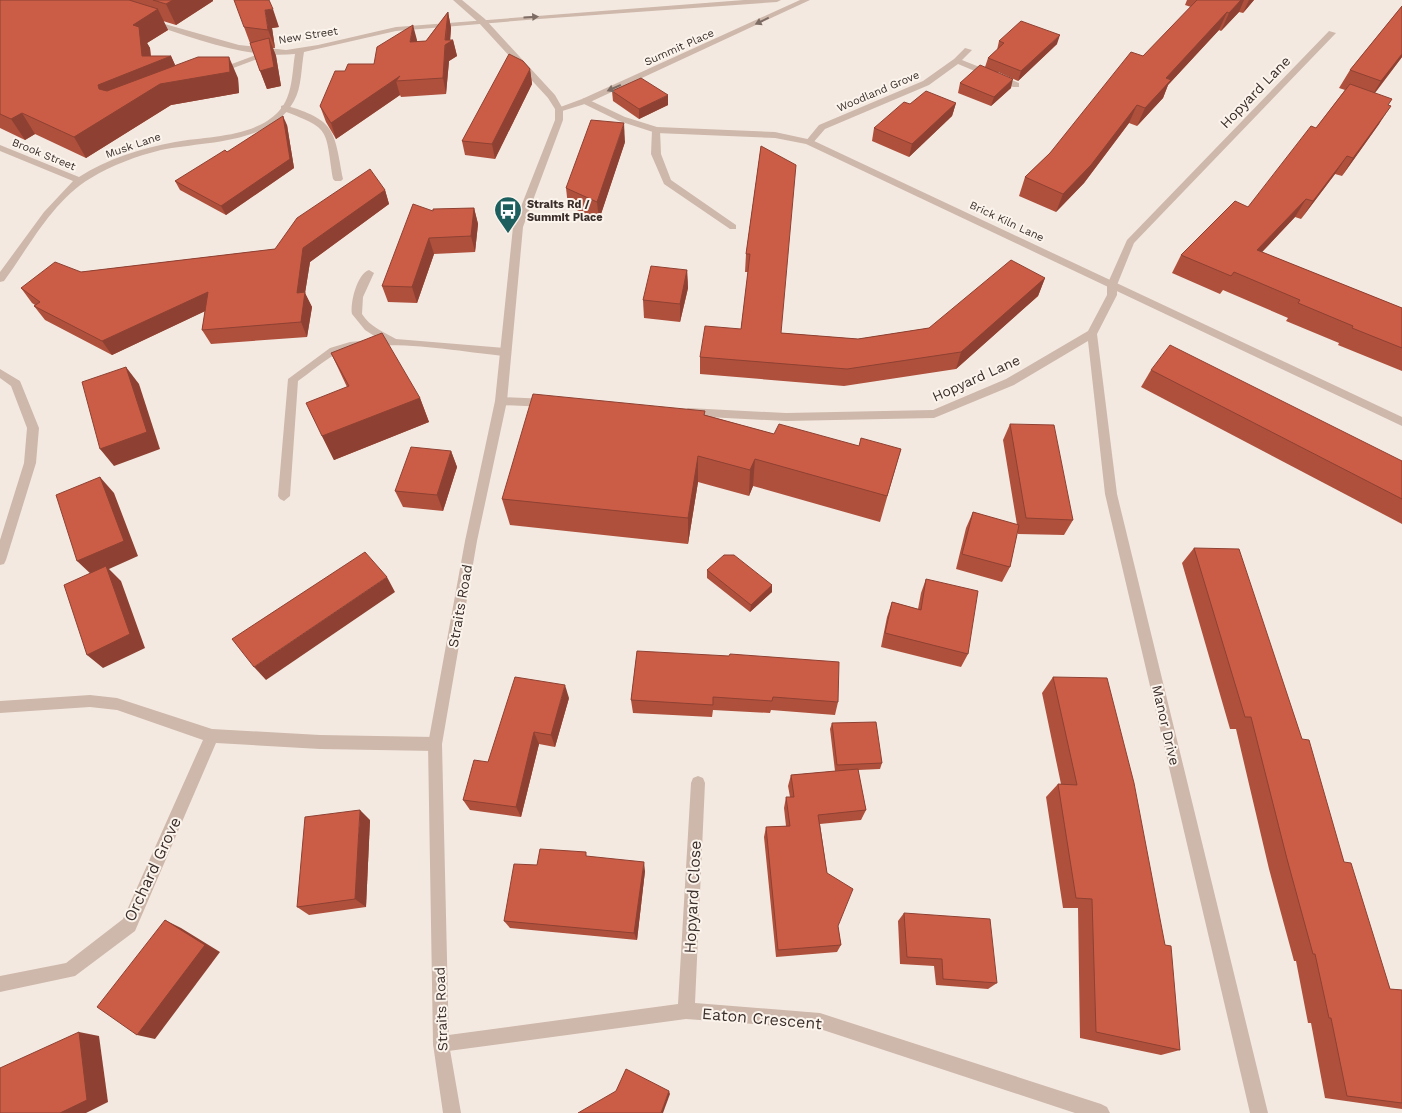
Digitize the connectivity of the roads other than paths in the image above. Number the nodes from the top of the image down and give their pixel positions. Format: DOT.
graph roads {
  1 [pos="457,0"];
  2 [pos="776,0"];
  3 [pos="806,0"];
  4 [pos="139,18"];
  5 [pos="482,21"];
  6 [pos="1332,33"];
  7 [pos="300,50"];
  8 [pos="968,50"];
  9 [pos="272,52"];
  10 [pos="958,61"];
  11 [pos="206,74"];
  12 [pos="1016,85"];
  13 [pos="585,101"];
  14 [pos="284,108"];
  15 [pos="560,109"];
  16 [pos="656,130"];
  17 [pos="809,142"];
  18 [pos="0,148"];
  19 [pos="338,179"];
  20 [pos="80,181"];
  21 [pos="733,227"];
  22 [pos="369,273"];
  23 [pos="0,279"];
  24 [pos="1112,285"];
  25 [pos="1092,334"];
  26 [pos="397,343"];
  27 [pos="505,352"];
  28 [pos="0,373"];
  29 [pos="501,400"];
  30 [pos="560,404"];
  31 [pos="678,411"];
  32 [pos="1402,422"];
  33 [pos="284,496"];
  34 [pos="0,560"];
  35 [pos="0,707"];
  36 [pos="212,736"];
  37 [pos="435,744"];
  38 [pos="698,783"];
  39 [pos="0,984"];
  40 [pos="686,1011"];
  41 [pos="441,1044"];
  42 [pos="452,1113"];
  43 [pos="1101,1113"];
  44 [pos="1259,1113"];
  1 -- 5 [label="street"];
  5 -- 2 [label="street, one-way"];
  3 -- 13 [label="street, Summit Place, one-way"];
  4 -- 9 [label="street, New Street"];
  5 -- 7 [label="street, New Street"];
  5 -- 15 [label="street"];
  6 -- 24 [label="street, Hopyard Lane"];
  7 -- 9 [label="street, New Street"];
  7 -- 14 [label="street, Musk Lane"];
  8 -- 10 [label="street, Woodland Grove"];
  9 -- 11 [label="street"];
  10 -- 12 [label="street"];
  10 -- 17 [label="street, Woodland Grove"];
  13 -- 15 [label="street, Summit Place"];
  13 -- 16 [label="street, Brick Kiln Lane"];
  14 -- 19 [label="street"];
  14 -- 20 [label="street, Musk Lane"];
  15 -- 27 [label="street, Straits Road"];
  16 -- 17 [label="street, Brick Kiln Lane"];
  16 -- 21 [label="street"];
  17 -- 24 [label="street, Brick Kiln Lane"];
  18 -- 20 [label="street, Brook Street"];
  20 -- 23 [label="street, Musk Lane"];
  22 -- 26 [label="street"];
  24 -- 25 [label="street, Hopyard Lane"];
  24 -- 32 [label="street, Brick Kiln Lane"];
  25 -- 31 [label="street, Hopyard Lane"];
  25 -- 44 [label="street, Manor Drive"];
  26 -- 27 [label="street"];
  26 -- 33 [label="street"];
  27 -- 29 [label="street, Straits Road"];
  28 -- 34 [label="street"];
  29 -- 30 [label="street"];
  29 -- 37 [label="street, Straits Road"];
  35 -- 36 [label="street"];
  36 -- 37 [label="street"];
  36 -- 39 [label="street, Orchard Grove"];
  37 -- 41 [label="street, Straits Road"];
  38 -- 40 [label="street, Hopyard Close"];
  40 -- 41 [label="street, Eaton Crescent"];
  40 -- 43 [label="street, Eaton Crescent"];
  41 -- 42 [label="street, Straits Road"];
}
